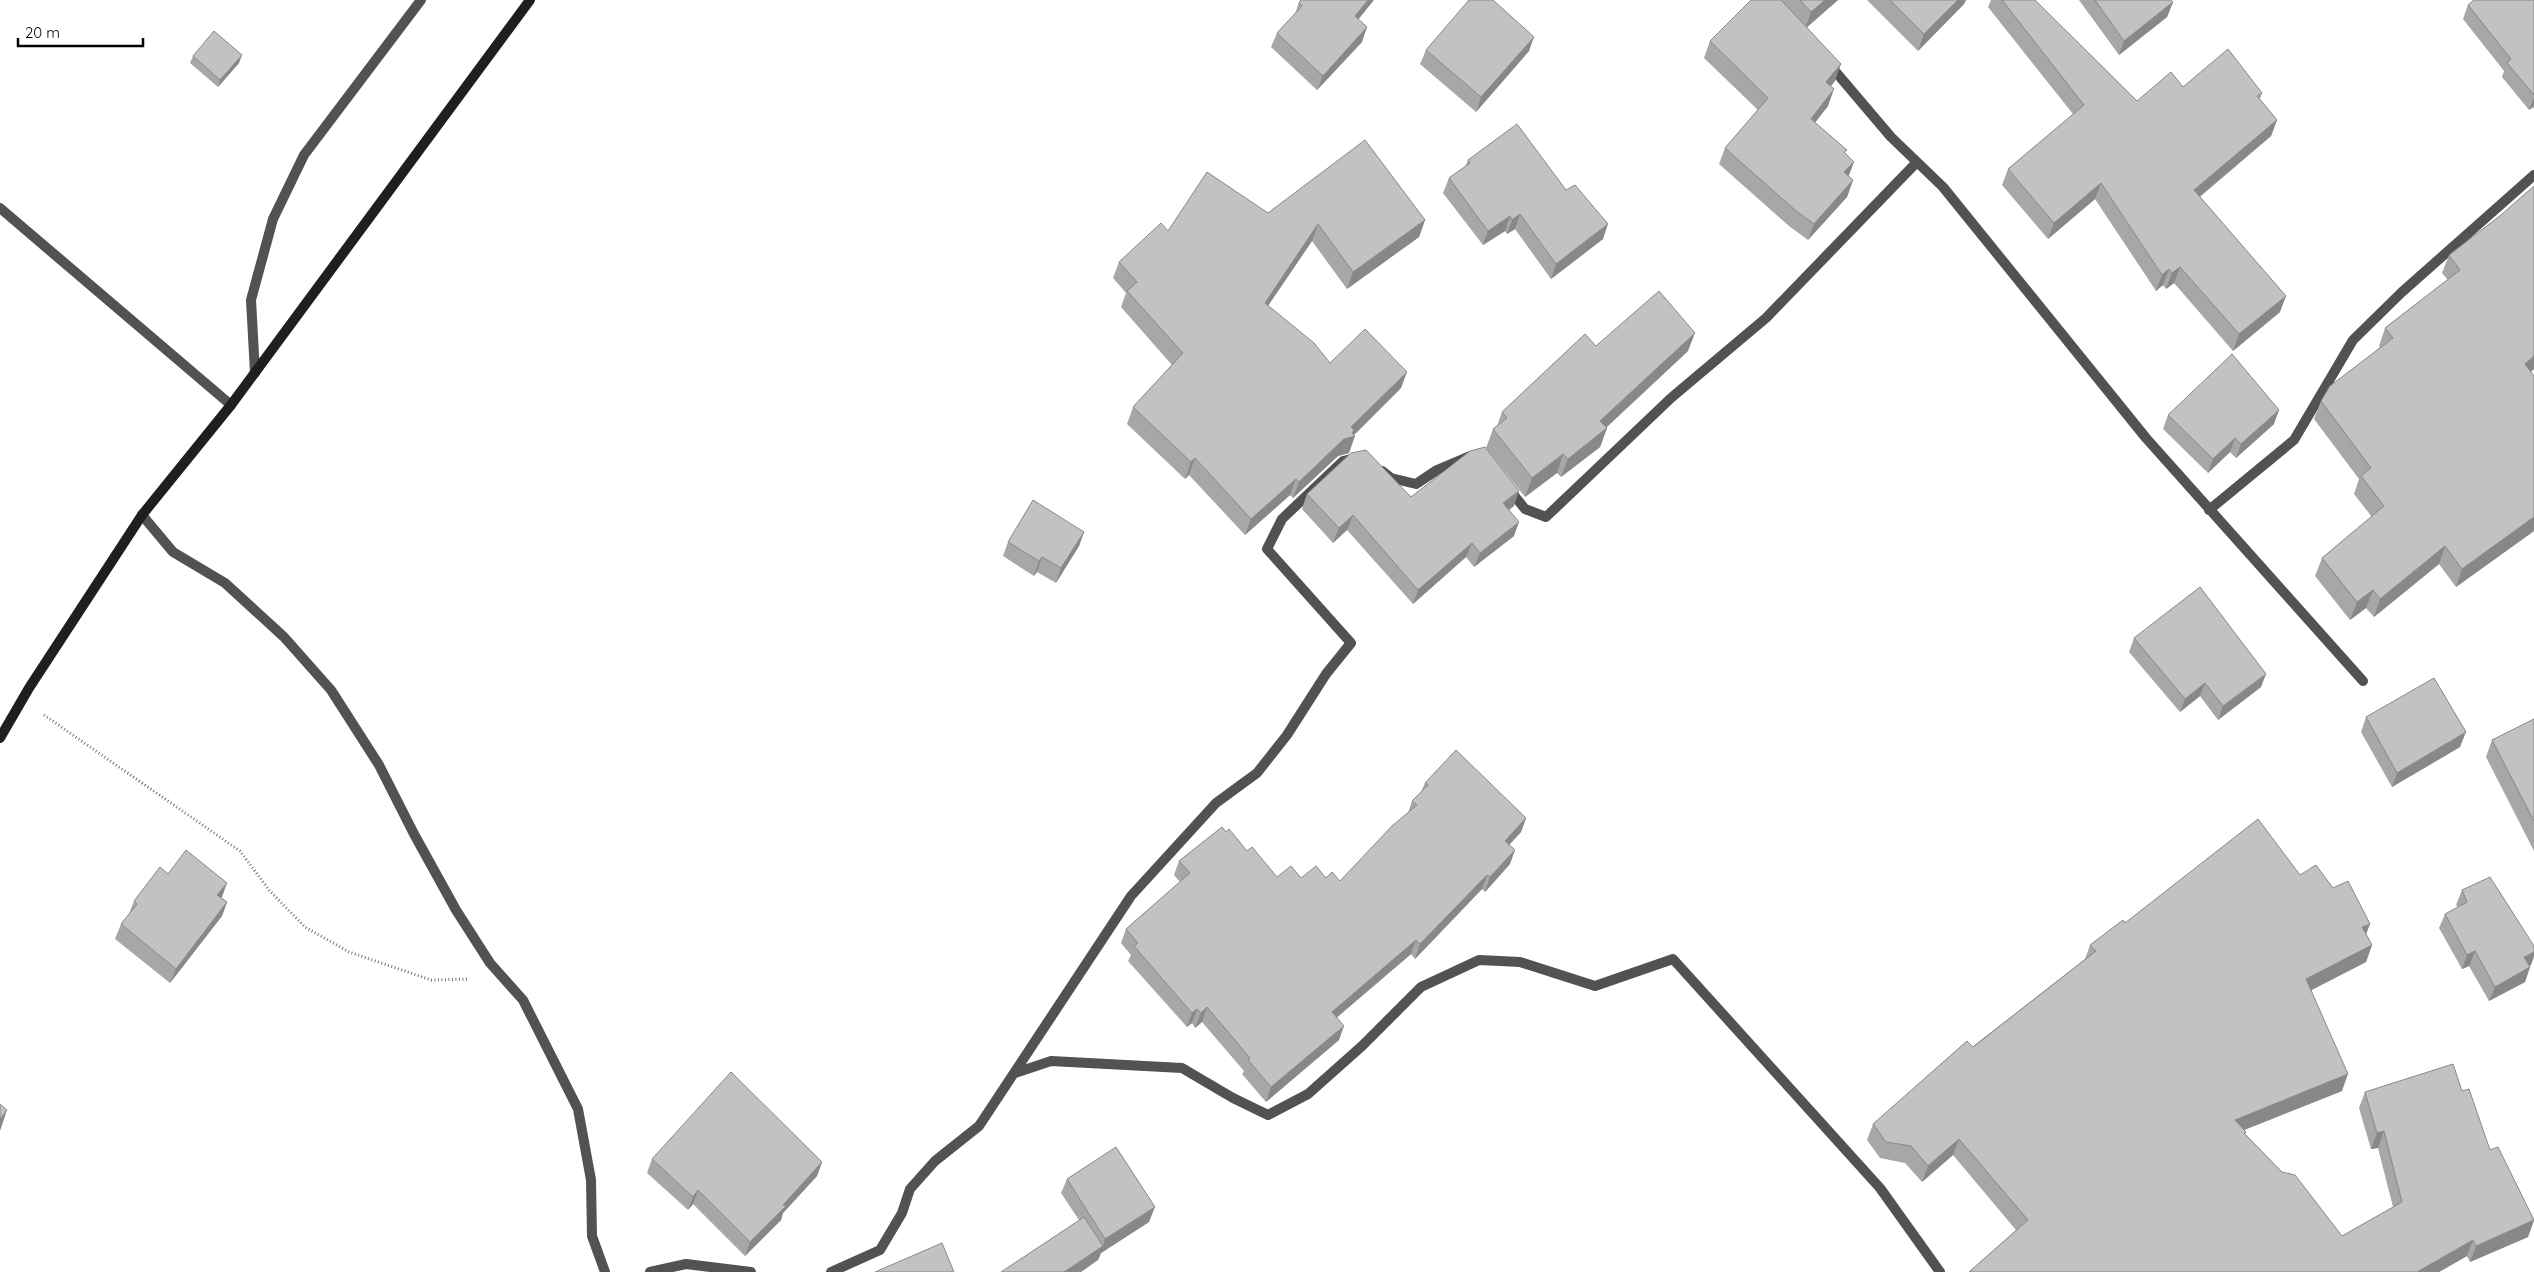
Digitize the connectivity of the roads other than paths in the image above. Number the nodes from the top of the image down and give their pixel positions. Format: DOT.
graph roads {
  1 [pos="421,0"];
  2 [pos="530,0"];
  3 [pos="1821,55"];
  4 [pos="1917,162"];
  5 [pos="2534,175"];
  6 [pos="0,208"];
  7 [pos="255,373"];
  8 [pos="231,405"];
  9 [pos="1483,454"];
  10 [pos="1501,477"];
  11 [pos="2209,510"];
  12 [pos="142,514"];
  13 [pos="2363,681"];
  14 [pos="0,738"];
  15 [pos="1015,1073"];
  16 [pos="605,1272"];
  17 [pos="650,1272"];
  18 [pos="751,1272"];
  19 [pos="831,1272"];
  20 [pos="1940,1272"];
  1 -- 7 [label="street"];
  2 -- 7 [label="street"];
  3 -- 4 [label="street"];
  4 -- 10 [label="street"];
  4 -- 11 [label="street"];
  5 -- 11 [label="street"];
  6 -- 8 [label="street"];
  7 -- 8 [label="street"];
  8 -- 12 [label="street"];
  9 -- 15 [label="street"];
  11 -- 13 [label="street"];
  12 -- 14 [label="street"];
  12 -- 16 [label="street"];
  15 -- 19 [label="street"];
  15 -- 20 [label="street"];
  17 -- 18 [label="street"];
}
